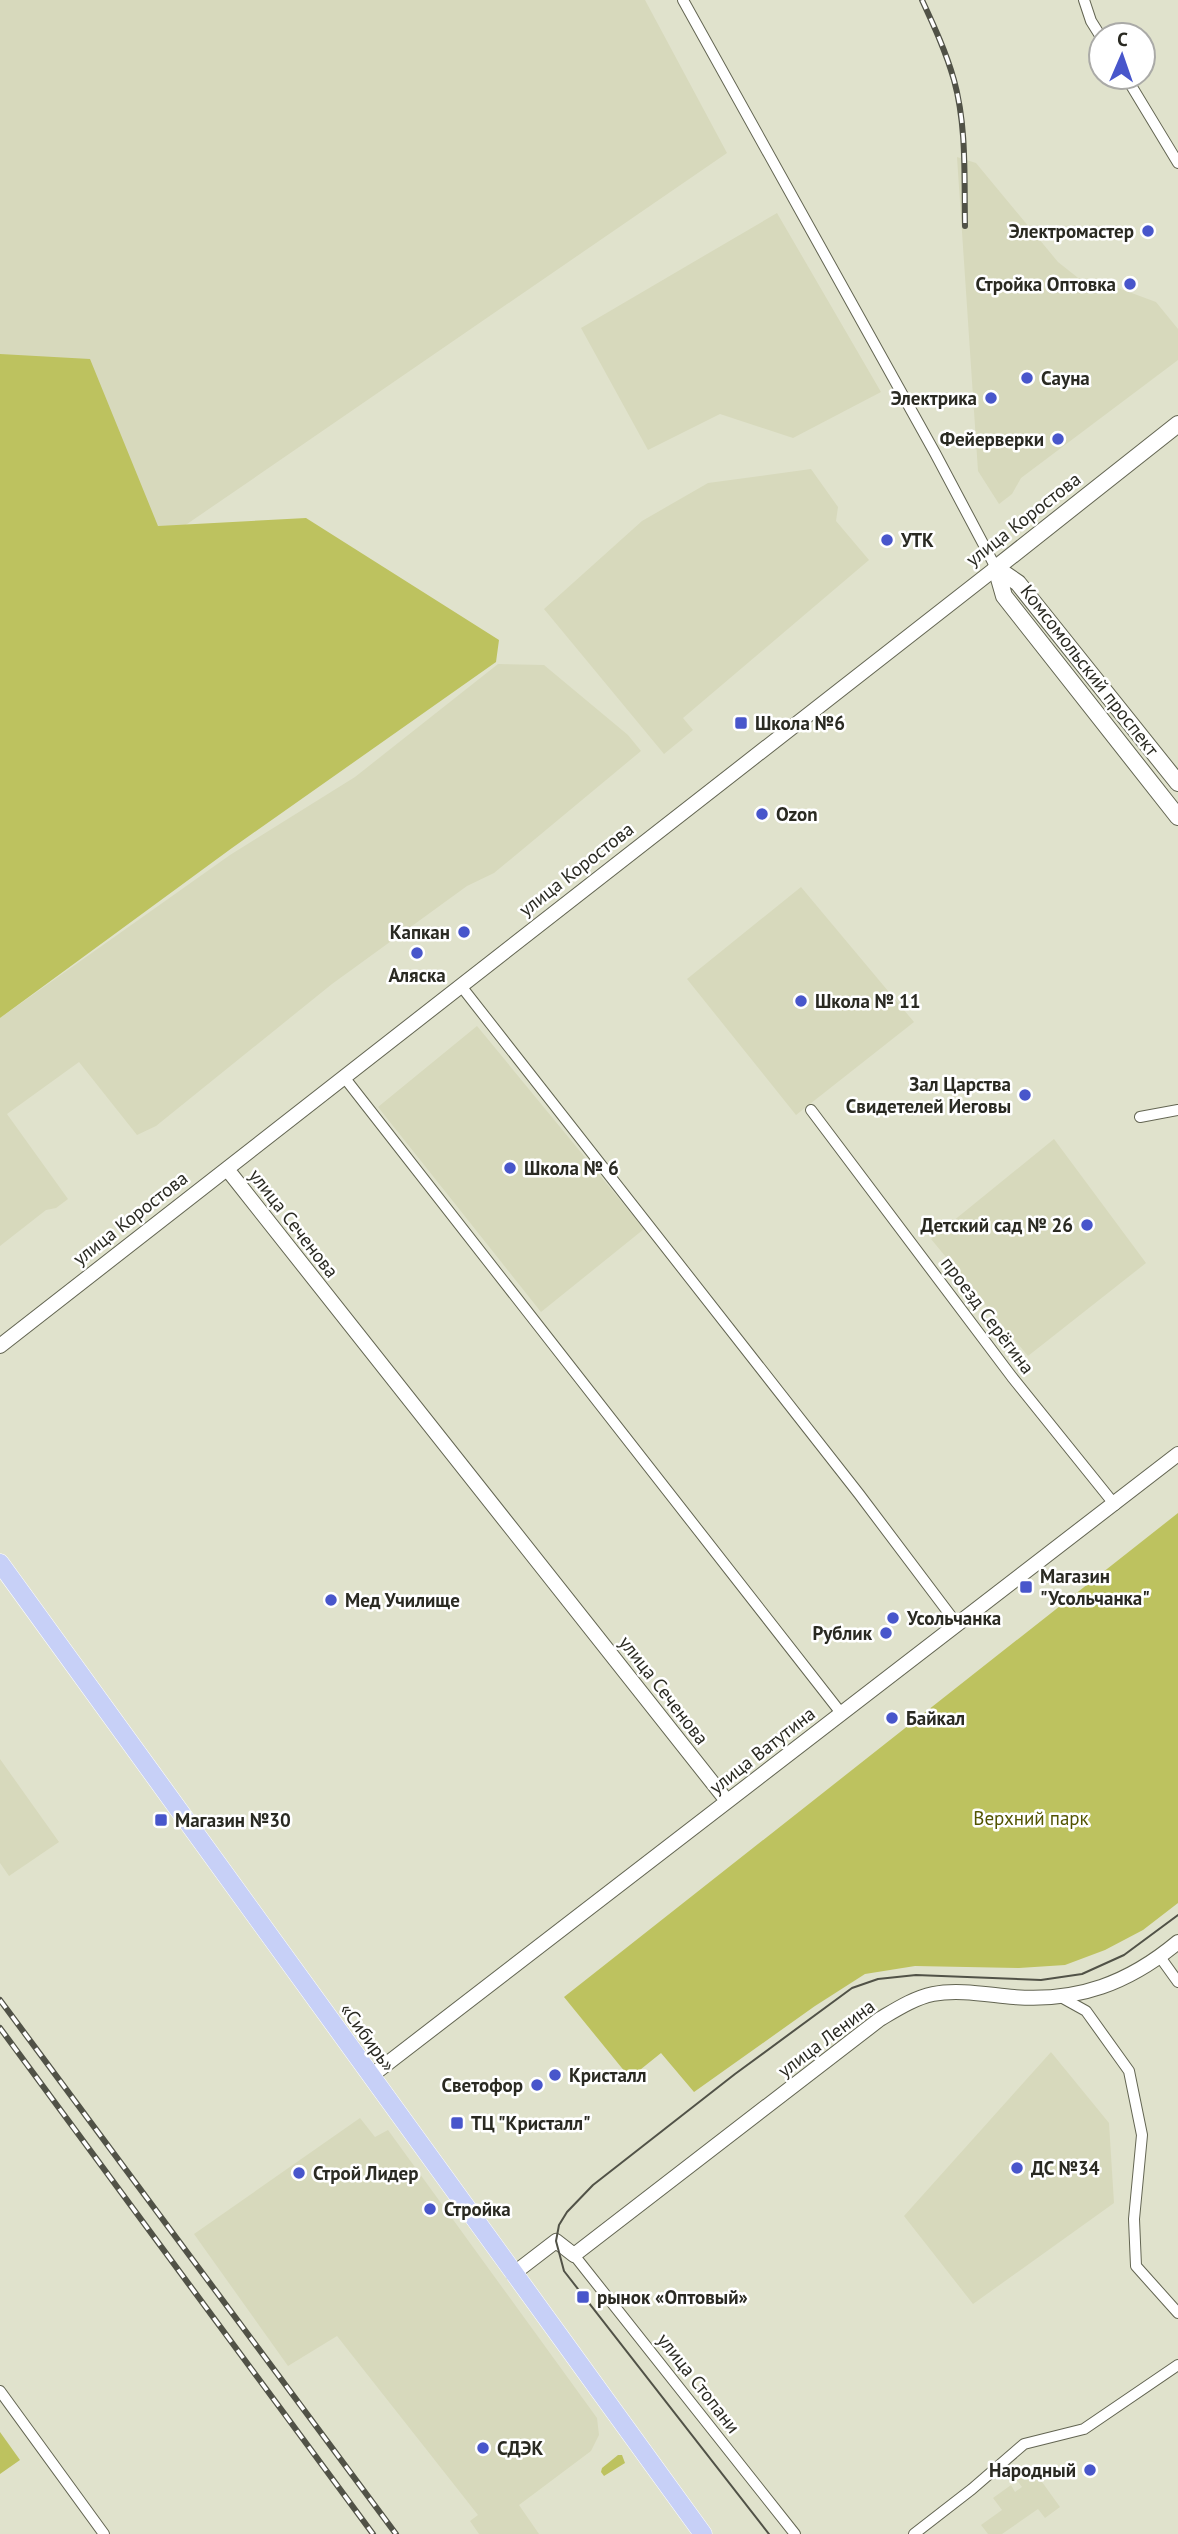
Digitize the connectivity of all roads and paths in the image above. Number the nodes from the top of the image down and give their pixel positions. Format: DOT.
graph roads {
  1 [pos="683,0"];
  2 [pos="1084,0"];
  3 [pos="1091,21"];
  4 [pos="1134,91"];
  5 [pos="1178,163"];
  6 [pos="1178,424"];
  7 [pos="996,568"];
  8 [pos="1178,783"];
  9 [pos="1178,817"];
  10 [pos="461,986"];
  11 [pos="344,1077"];
  12 [pos="811,1110"];
  13 [pos="1178,1110"];
  14 [pos="1140,1117"];
  15 [pos="227,1169"];
  16 [pos="0,1346"];
  17 [pos="1178,1454"];
  18 [pos="1115,1505"];
  19 [pos="0,1563"];
  20 [pos="957,1624"];
  21 [pos="841,1713"];
  22 [pos="727,1801"];
  23 [pos="1178,1942"];
  24 [pos="1160,1957"];
  25 [pos="1178,1982"];
  26 [pos="1059,1996"];
  27 [pos="371,2076"];
  28 [pos="575,2255"];
  29 [pos="513,2274"];
  30 [pos="1178,2313"];
  31 [pos="1178,2365"];
  32 [pos="0,2391"];
  33 [pos="104,2534"];
  34 [pos="703,2534"];
  35 [pos="795,2534"];
  36 [pos="914,2534"];
  1 -- 7 [label="street"];
  2 -- 3 [label="street"];
  4 -- 5 [label="street"];
  6 -- 7 [label="main road, улица Коростова"];
  7 -- 8 [label="main road, Комсомольский проспект"];
  7 -- 9 [label="main road, Комсомольский проспект"];
  7 -- 10 [label="street, улица Коростова"];
  10 -- 11 [label="street, улица Коростова"];
  10 -- 20 [label="street"];
  11 -- 15 [label="street, улица Коростова"];
  11 -- 21 [label="street"];
  12 -- 18 [label="street, проезд Серёгина"];
  13 -- 14 [label="street"];
  15 -- 16 [label="street, улица Коростова"];
  15 -- 22 [label="street, улица Сеченова"];
  17 -- 18 [label="street, улица Ватутина"];
  18 -- 20 [label="street, улица Ватутина"];
  19 -- 27 [label="main road, «Сибирь»"];
  20 -- 21 [label="street, улица Ватутина"];
  21 -- 22 [label="street, улица Ватутина"];
  22 -- 27 [label="street, улица Ватутина"];
  23 -- 24 [label="street, улица Ленина"];
  24 -- 25 [label="street"];
  24 -- 26 [label="street, улица Ленина"];
  26 -- 28 [label="street, улица Ленина"];
  26 -- 30 [label="street"];
  27 -- 29 [label="main road, «Сибирь»"];
  28 -- 29 [label="street"];
  28 -- 35 [label="street, улица Стопани"];
  29 -- 34 [label="main road, «Сибирь»"];
  31 -- 36 [label="street"];
  32 -- 33 [label="street"];
}
